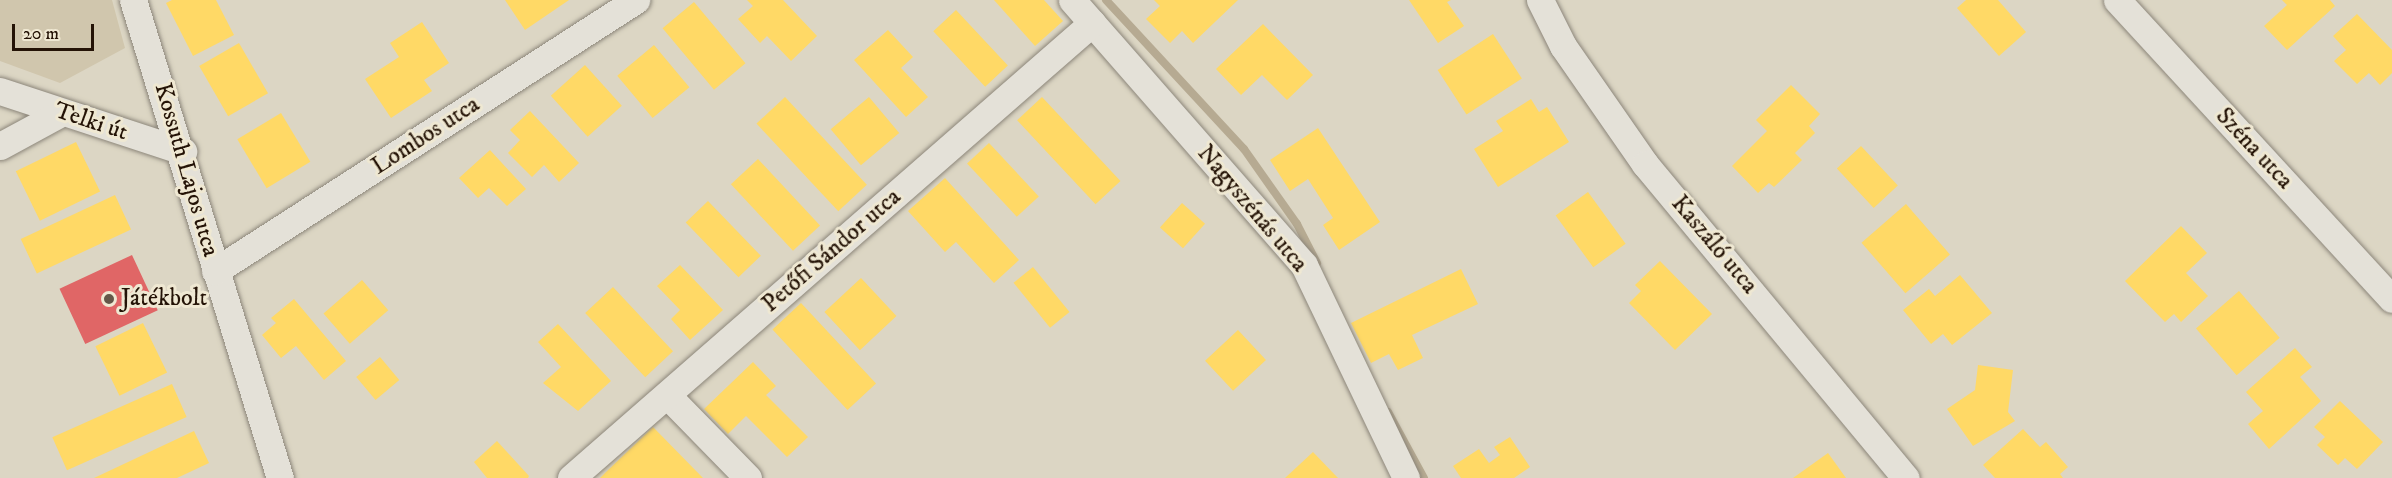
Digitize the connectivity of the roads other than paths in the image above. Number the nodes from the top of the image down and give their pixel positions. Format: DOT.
graph roads {
  1 [pos="133,0"];
  2 [pos="636,0"];
  3 [pos="1072,0"];
  4 [pos="1540,0"];
  5 [pos="2117,0"];
  6 [pos="1092,23"];
  7 [pos="0,91"];
  8 [pos="61,113"];
  9 [pos="0,146"];
  10 [pos="183,151"];
  11 [pos="215,271"];
  12 [pos="2392,299"];
  13 [pos="667,395"];
  14 [pos="280,478"];
  15 [pos="570,478"];
  16 [pos="748,478"];
  17 [pos="1406,478"];
  18 [pos="1906,478"];
  1 -- 10 [label="street, Kossuth Lajos utca"];
  2 -- 11 [label="street, Lombos utca"];
  3 -- 6 [label="street, Nagyszénás utca"];
  4 -- 18 [label="street, Kaszáló utca"];
  5 -- 12 [label="street, Széna utca"];
  6 -- 13 [label="street, Petőfi Sándor utca"];
  6 -- 17 [label="street, Nagyszénás utca"];
  7 -- 8 [label="street, Telki út"];
  8 -- 9 [label="street"];
  8 -- 10 [label="street, Telki út"];
  10 -- 11 [label="street, Kossuth Lajos utca"];
  11 -- 14 [label="street, Kossuth Lajos utca"];
  13 -- 15 [label="street, Petőfi Sándor utca"];
  13 -- 16 [label="street"];
}
